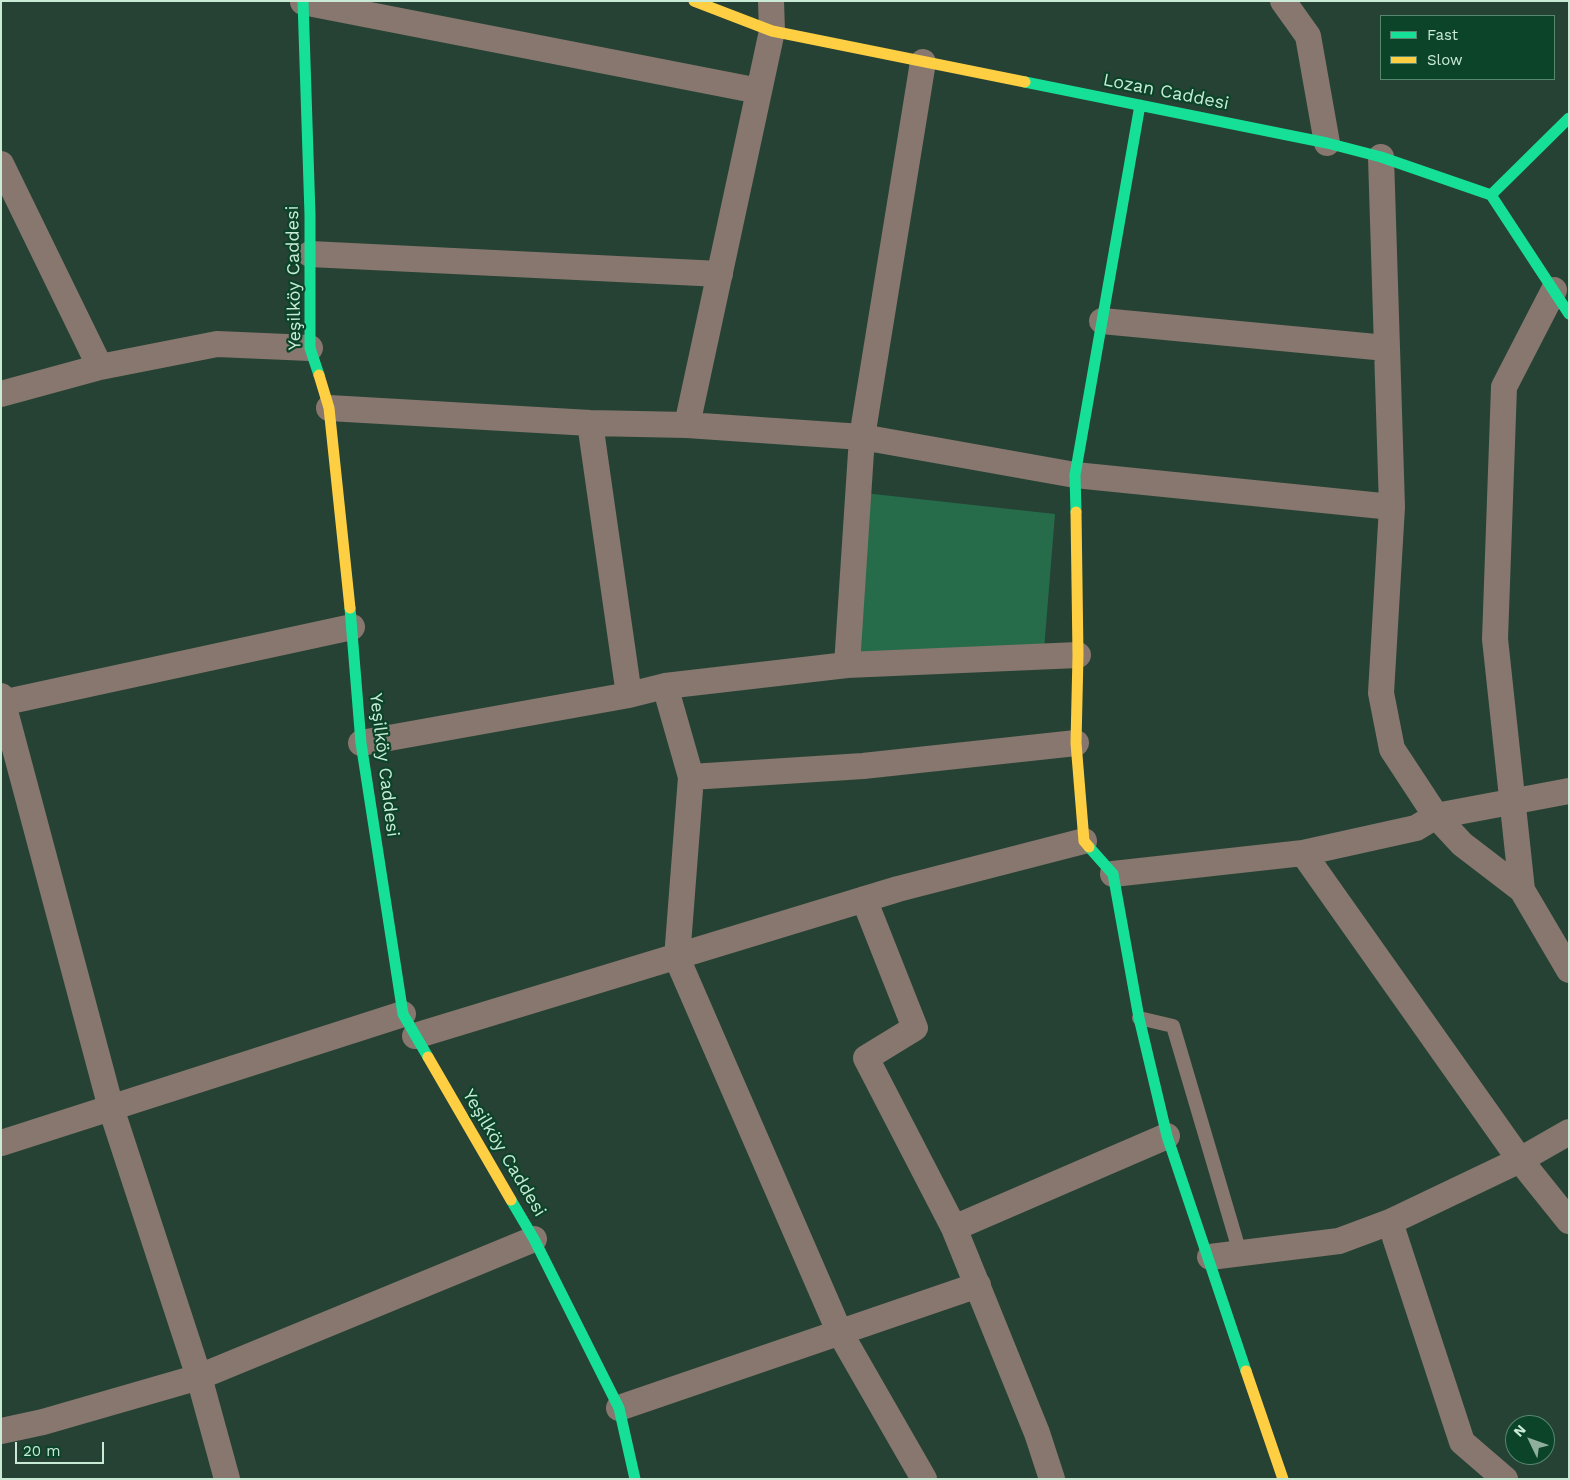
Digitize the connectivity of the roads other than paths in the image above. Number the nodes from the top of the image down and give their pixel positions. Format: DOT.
graph roads {
  1 [pos="694,1"];
  2 [pos="771,1"];
  3 [pos="1283,1"];
  4 [pos="303,2"];
  5 [pos="772,31"];
  6 [pos="923,62"];
  7 [pos="759,91"];
  8 [pos="1140,105"];
  9 [pos="1569,118"];
  10 [pos="1328,142"];
  11 [pos="1381,157"];
  12 [pos="1,164"];
  13 [pos="1491,195"];
  14 [pos="310,254"];
  15 [pos="720,274"];
  16 [pos="1554,290"];
  17 [pos="1569,314"];
  18 [pos="1102,321"];
  19 [pos="310,348"];
  20 [pos="1386,348"];
  21 [pos="100,367"];
  22 [pos="1,394"];
  23 [pos="329,408"];
  24 [pos="590,423"];
  25 [pos="687,425"];
  26 [pos="862,437"];
  27 [pos="1075,475"];
  28 [pos="1392,507"];
  29 [pos="352,627"];
  30 [pos="1078,655"];
  31 [pos="847,666"];
  32 [pos="665,686"];
  33 [pos="629,695"];
  34 [pos="2,700"];
  35 [pos="1076,742"];
  36 [pos="361,743"];
  37 [pos="691,777"];
  38 [pos="1569,791"];
  39 [pos="1514,800"];
  40 [pos="1436,816"];
  41 [pos="1084,841"];
  42 [pos="1303,853"];
  43 [pos="1113,874"];
  44 [pos="1522,890"];
  45 [pos="864,899"];
  46 [pos="677,958"];
  47 [pos="1569,970"];
  48 [pos="403,1014"];
  49 [pos="1139,1018"];
  50 [pos="415,1036"];
  51 [pos="111,1108"];
  52 [pos="1569,1132"];
  53 [pos="1167,1136"];
  54 [pos="1,1142"];
  55 [pos="1520,1160"];
  56 [pos="1569,1221"];
  57 [pos="1390,1222"];
  58 [pos="954,1228"];
  59 [pos="534,1239"];
  60 [pos="1240,1253"];
  61 [pos="1210,1257"];
  62 [pos="978,1285"];
  63 [pos="839,1331"];
  64 [pos="200,1377"];
  65 [pos="618,1408"];
  66 [pos="1,1431"];
  67 [pos="227,1479"];
  68 [pos="635,1479"];
  69 [pos="924,1479"];
  70 [pos="1052,1479"];
  71 [pos="1283,1479"];
  72 [pos="1505,1479"];
  1 -- 5 [label="street, Lozan Caddesi"];
  2 -- 5 [label="street"];
  3 -- 10 [label="street"];
  4 -- 7 [label="street"];
  4 -- 14 [label="street, Yeşilköy Caddesi"];
  5 -- 6 [label="street, Lozan Caddesi"];
  5 -- 7 [label="street"];
  6 -- 8 [label="street, Lozan Caddesi"];
  6 -- 26 [label="street"];
  7 -- 15 [label="street"];
  8 -- 10 [label="street, Lozan Caddesi"];
  8 -- 18 [label="street"];
  9 -- 13 [label="street"];
  10 -- 11 [label="street, Lozan Caddesi"];
  11 -- 13 [label="street, Lozan Caddesi"];
  11 -- 20 [label="street"];
  12 -- 21 [label="street"];
  13 -- 16 [label="street"];
  14 -- 15 [label="street"];
  14 -- 19 [label="street, Yeşilköy Caddesi"];
  15 -- 25 [label="street"];
  16 -- 17 [label="street"];
  16 -- 39 [label="street"];
  18 -- 20 [label="street"];
  18 -- 27 [label="street"];
  19 -- 21 [label="street"];
  19 -- 23 [label="street, Yeşilköy Caddesi"];
  20 -- 28 [label="street"];
  21 -- 22 [label="street"];
  23 -- 24 [label="street"];
  23 -- 29 [label="street, Yeşilköy Caddesi"];
  24 -- 25 [label="street"];
  24 -- 33 [label="street"];
  25 -- 26 [label="street"];
  26 -- 27 [label="street"];
  26 -- 31 [label="street"];
  27 -- 28 [label="street"];
  27 -- 30 [label="street"];
  28 -- 40 [label="street"];
  29 -- 34 [label="street"];
  29 -- 36 [label="street, Yeşilköy Caddesi"];
  30 -- 31 [label="street"];
  30 -- 35 [label="street"];
  31 -- 32 [label="street"];
  32 -- 33 [label="street"];
  32 -- 37 [label="street"];
  33 -- 36 [label="street"];
  34 -- 51 [label="street"];
  35 -- 37 [label="street"];
  35 -- 41 [label="street"];
  36 -- 48 [label="street, Yeşilköy Caddesi"];
  37 -- 46 [label="street"];
  38 -- 39 [label="street"];
  39 -- 40 [label="street"];
  39 -- 44 [label="street"];
  40 -- 42 [label="street"];
  40 -- 44 [label="street"];
  41 -- 43 [label="street"];
  41 -- 45 [label="street"];
  42 -- 43 [label="street"];
  42 -- 55 [label="street"];
  43 -- 49 [label="street"];
  44 -- 47 [label="street"];
  45 -- 46 [label="street"];
  45 -- 58 [label="street"];
  46 -- 50 [label="street"];
  46 -- 63 [label="street"];
  48 -- 50 [label="street, Yeşilköy Caddesi"];
  48 -- 51 [label="street"];
  49 -- 53 [label="street"];
  49 -- 60 [label="lane"];
  50 -- 59 [label="street, Yeşilköy Caddesi"];
  51 -- 54 [label="street"];
  51 -- 64 [label="street"];
  52 -- 55 [label="street"];
  53 -- 58 [label="street"];
  53 -- 61 [label="street"];
  55 -- 56 [label="street"];
  55 -- 57 [label="street"];
  57 -- 60 [label="street"];
  57 -- 72 [label="street"];
  58 -- 62 [label="street"];
  59 -- 64 [label="street"];
  59 -- 65 [label="street, Yeşilköy Caddesi"];
  60 -- 61 [label="street"];
  61 -- 71 [label="street"];
  62 -- 63 [label="street"];
  62 -- 70 [label="street"];
  63 -- 65 [label="street"];
  63 -- 69 [label="street"];
  64 -- 66 [label="street"];
  64 -- 67 [label="street"];
  65 -- 68 [label="street, Yeşilköy Caddesi"];
}
